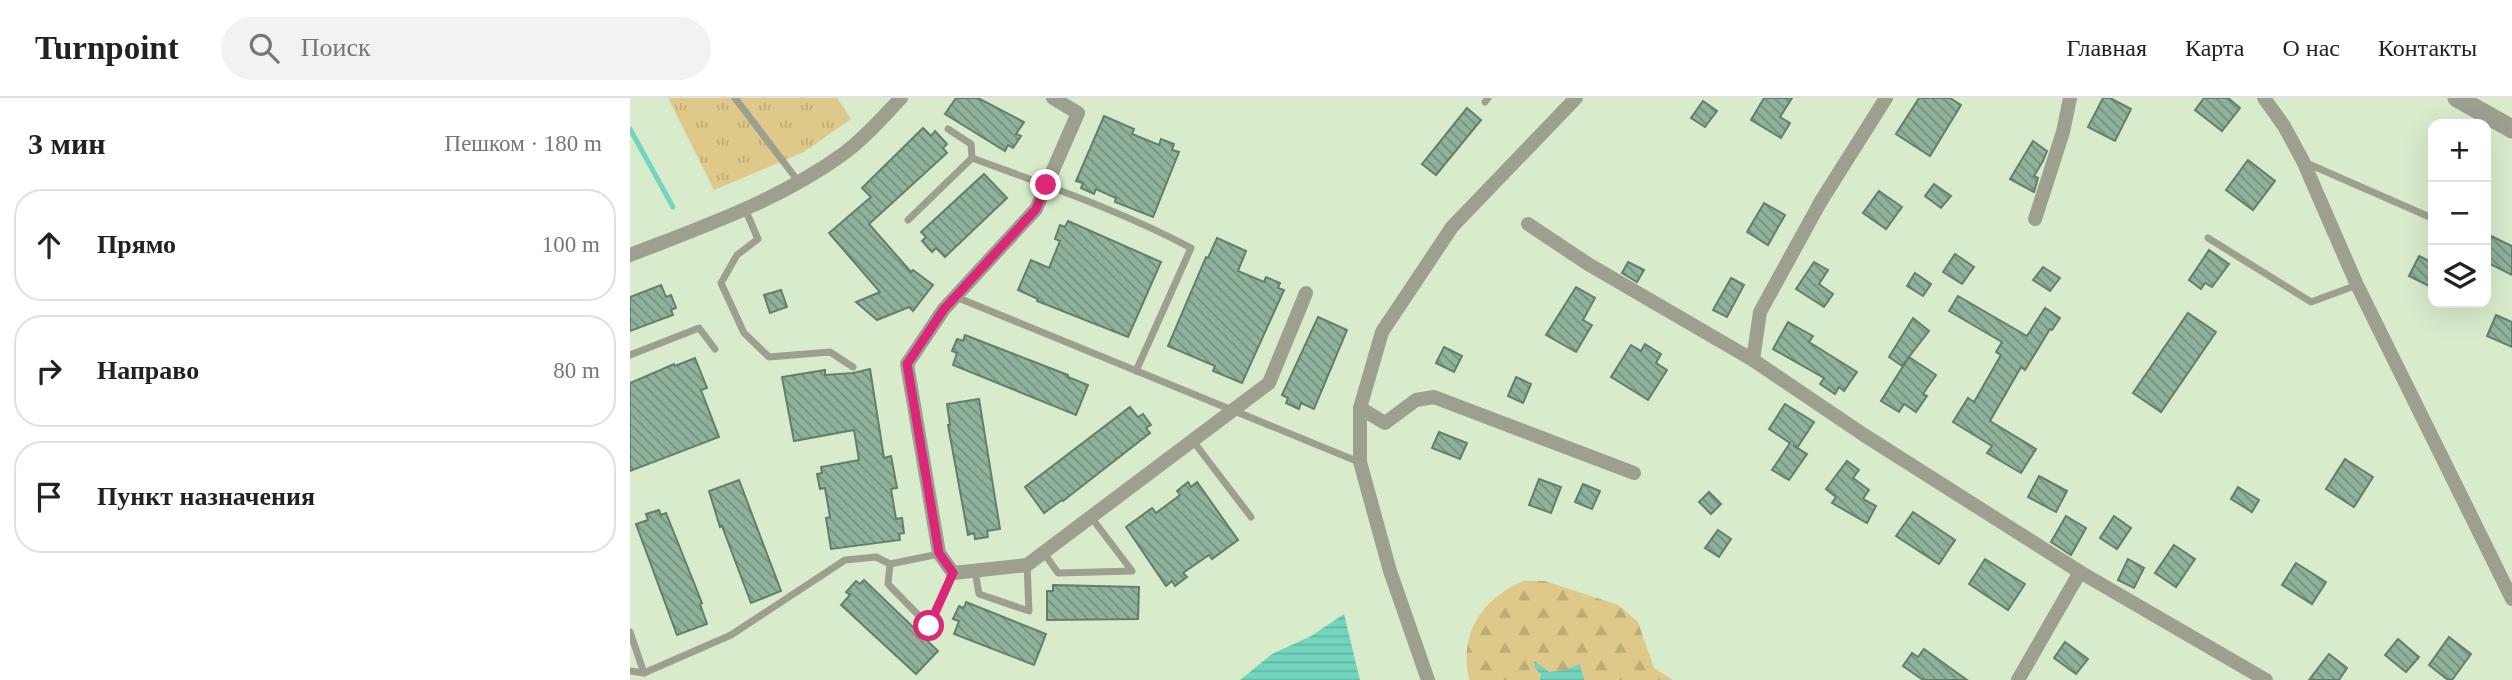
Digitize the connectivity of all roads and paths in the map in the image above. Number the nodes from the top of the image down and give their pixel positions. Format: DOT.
graph roads {
  1 [pos="735,98"];
  2 [pos="901,98"];
  3 [pos="1053,98"];
  4 [pos="1576,98"];
  5 [pos="1886,98"];
  6 [pos="2070,98"];
  7 [pos="2264,98"];
  8 [pos="2457,98"];
  9 [pos="948,129"];
  10 [pos="2512,130"];
  11 [pos="972,158"];
  12 [pos="2303,161"];
  13 [pos="798,181"];
  14 [pos="1046,185"];
  15 [pos="745,209"];
  16 [pos="2428,216"];
  17 [pos="2035,219"];
  18 [pos="908,220"];
  19 [pos="1528,224"];
  20 [pos="2208,238"];
  21 [pos="630,256"];
  22 [pos="2357,285"];
  23 [pos="1306,293"];
  24 [pos="955,297"];
  25 [pos="715,349"];
  26 [pos="630,355"];
  27 [pos="1753,360"];
  28 [pos="853,368"];
  29 [pos="1136,371"];
  30 [pos="1360,408"];
  31 [pos="1232,410"];
  32 [pos="1193,441"];
  33 [pos="1360,462"];
  34 [pos="1634,473"];
  35 [pos="1091,517"];
  36 [pos="1251,517"];
  37 [pos="1044,552"];
  38 [pos="939,553"];
  39 [pos="890,564"];
  40 [pos="1027,565"];
  41 [pos="975,571"];
  42 [pos="2080,572"];
  43 [pos="953,573"];
  44 [pos="2512,598"];
  45 [pos="630,632"];
  46 [pos="630,671"];
  47 [pos="645,673"];
  48 [pos="1428,680"];
  49 [pos="2018,680"];
  50 [pos="2266,680"];
  1 -- 13 [label="lane"];
  2 -- 13 [label="street"];
  3 -- 14 [label="street"];
  4 -- 30 [label="street"];
  5 -- 27 [label="street"];
  6 -- 17 [label="street"];
  7 -- 12 [label="street"];
  8 -- 10 [label="street"];
  9 -- 11 [label="lane"];
  11 -- 14 [label="lane"];
  11 -- 18 [label="lane"];
  12 -- 16 [label="lane"];
  12 -- 22 [label="street"];
  13 -- 15 [label="street"];
  14 -- 24 [label="street"];
  14 -- 29 [label="lane"];
  15 -- 21 [label="street"];
  15 -- 28 [label="lane"];
  19 -- 27 [label="street"];
  20 -- 22 [label="lane"];
  22 -- 44 [label="street"];
  23 -- 31 [label="street"];
  24 -- 29 [label="lane"];
  24 -- 38 [label="street"];
  25 -- 26 [label="lane"];
  27 -- 42 [label="street"];
  29 -- 31 [label="lane"];
  30 -- 33 [label="street"];
  30 -- 34 [label="street"];
  31 -- 32 [label="street"];
  31 -- 33 [label="lane"];
  32 -- 35 [label="street"];
  32 -- 36 [label="lane"];
  33 -- 48 [label="street"];
  35 -- 37 [label="street"];
  35 -- 37 [label="lane"];
  37 -- 40 [label="street"];
  38 -- 39 [label="lane"];
  38 -- 43 [label="street"];
  39 -- 43 [label="lane"];
  39 -- 47 [label="lane"];
  40 -- 41 [label="street"];
  40 -- 41 [label="lane"];
  41 -- 43 [label="street"];
  42 -- 49 [label="street"];
  42 -- 50 [label="street"];
  45 -- 47 [label="lane"];
  46 -- 47 [label="lane"];
}
